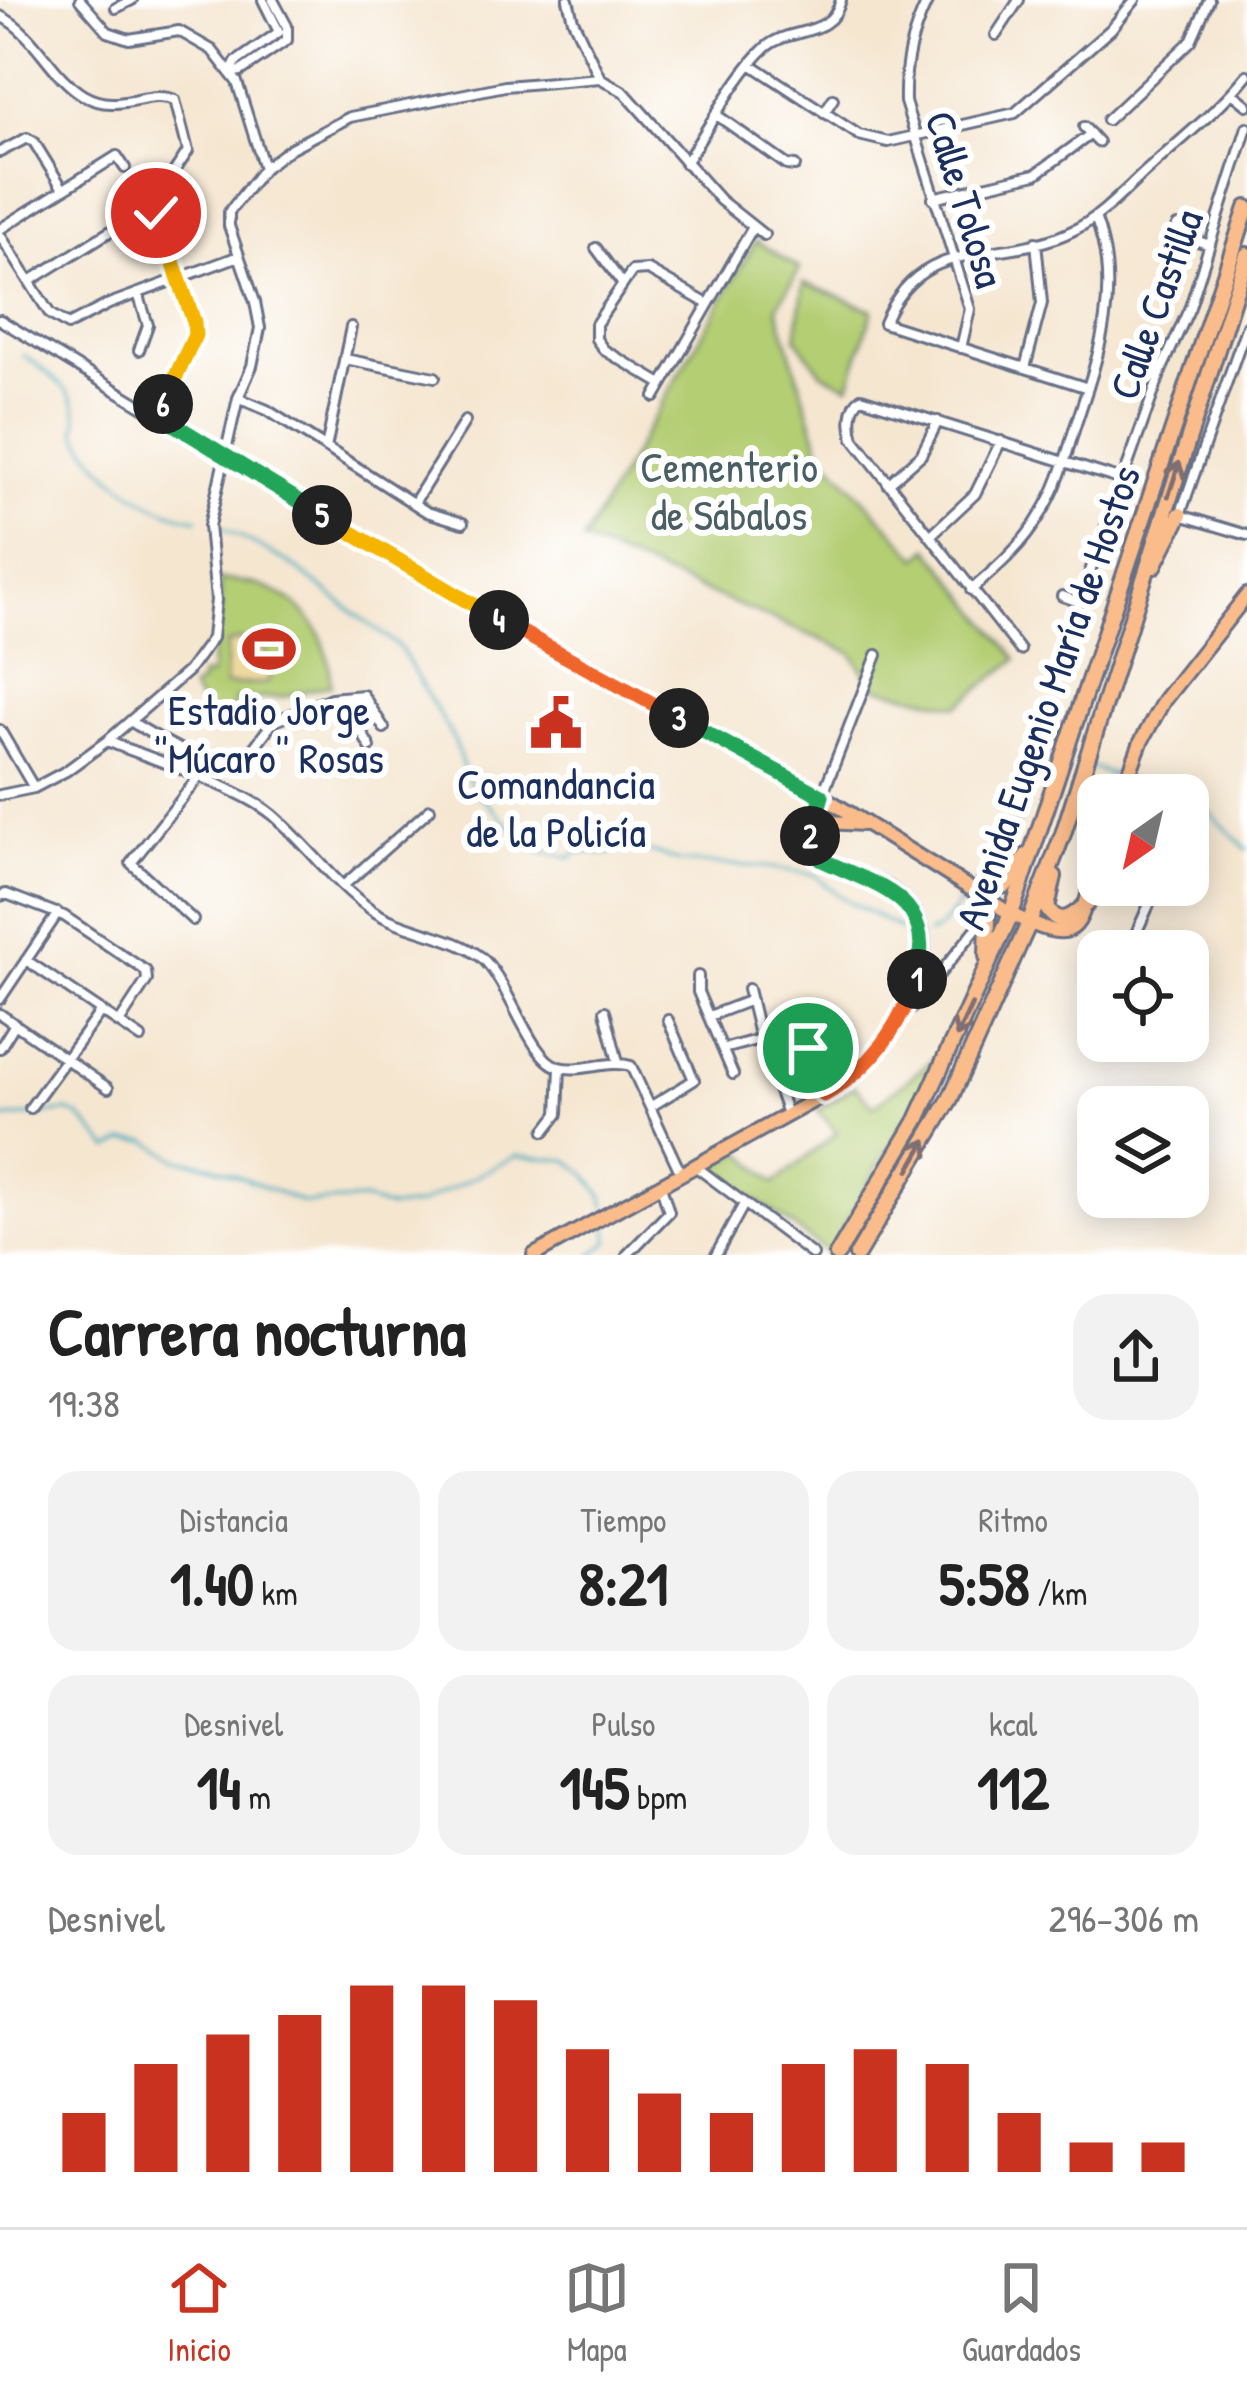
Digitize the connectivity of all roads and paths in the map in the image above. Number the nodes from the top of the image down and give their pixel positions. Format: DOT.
graph roads {
  1 [pos="80,0"];
  2 [pos="131,0"];
  3 [pos="263,0"];
  4 [pos="273,0"];
  5 [pos="568,0"];
  6 [pos="842,0"];
  7 [pos="928,0"];
  8 [pos="1018,0"];
  9 [pos="1135,0"];
  10 [pos="1209,0"];
  11 [pos="116,8"];
  12 [pos="0,16"];
  13 [pos="996,35"];
  14 [pos="282,38"];
  15 [pos="752,64"];
  16 [pos="230,73"];
  17 [pos="1247,75"];
  18 [pos="600,78"];
  19 [pos="1232,93"];
  20 [pos="833,99"];
  21 [pos="1247,105"];
  22 [pos="824,113"];
  23 [pos="718,116"];
  24 [pos="1107,120"];
  25 [pos="1247,127"];
  26 [pos="1091,134"];
  27 [pos="914,137"];
  28 [pos="0,152"];
  29 [pos="685,164"];
  30 [pos="795,166"];
  31 [pos="264,167"];
  32 [pos="125,168"];
  33 [pos="63,189"];
  34 [pos="933,198"];
  35 [pos="1247,208"];
  36 [pos="156,213"];
  37 [pos="1095,218"];
  38 [pos="753,227"];
  39 [pos="0,232"];
  40 [pos="764,236"];
  41 [pos="1036,242"];
  42 [pos="1210,245"];
  43 [pos="596,248"];
  44 [pos="238,256"];
  45 [pos="1247,256"];
  46 [pos="955,258"];
  47 [pos="1166,258"];
  48 [pos="178,277"];
  49 [pos="30,281"];
  50 [pos="621,282"];
  51 [pos="138,293"];
  52 [pos="708,304"];
  53 [pos="0,320"];
  54 [pos="1247,325"];
  55 [pos="351,327"];
  56 [pos="961,348"];
  57 [pos="139,350"];
  58 [pos="345,359"];
  59 [pos="1024,368"];
  60 [pos="434,377"];
  61 [pos="662,384"];
  62 [pos="1088,388"];
  63 [pos="655,397"];
  64 [pos="238,398"];
  65 [pos="157,414"];
  66 [pos="938,421"];
  67 [pos="465,422"];
  68 [pos="1001,441"];
  69 [pos="326,448"];
  70 [pos="225,456"];
  71 [pos="1064,461"];
  72 [pos="1125,481"];
  73 [pos="888,484"];
  74 [pos="414,503"];
  75 [pos="1180,515"];
  76 [pos="463,523"];
  77 [pos="930,536"];
  78 [pos="1247,536"];
  79 [pos="971,590"];
  80 [pos="1247,595"];
  81 [pos="1062,596"];
  82 [pos="1079,602"];
  83 [pos="1133,609"];
  84 [pos="1067,635"];
  85 [pos="1020,650"];
  86 [pos="877,655"];
  87 [pos="341,697"];
  88 [pos="130,722"];
  89 [pos="384,728"];
  90 [pos="0,730"];
  91 [pos="107,740"];
  92 [pos="370,747"];
  93 [pos="1129,774"];
  94 [pos="198,778"];
  95 [pos="34,788"];
  96 [pos="0,795"];
  97 [pos="822,796"];
  98 [pos="430,809"];
  99 [pos="1047,811"];
  100 [pos="872,825"];
  101 [pos="1063,834"];
  102 [pos="810,842"];
  103 [pos="343,886"];
  104 [pos="972,890"];
  105 [pos="0,896"];
  106 [pos="1085,906"];
  107 [pos="1086,906"];
  108 [pos="58,913"];
  109 [pos="1011,914"];
  110 [pos="193,920"];
  111 [pos="1029,923"];
  112 [pos="975,930"];
  113 [pos="26,960"];
  114 [pos="986,973"];
  115 [pos="698,976"];
  116 [pos="922,985"];
  117 [pos="0,999"];
  118 [pos="912,1008"];
  119 [pos="795,1010"];
  120 [pos="101,1011"];
  121 [pos="605,1011"];
  122 [pos="0,1014"];
  123 [pos="709,1016"];
  124 [pos="668,1020"];
  125 [pos="118,1023"];
  126 [pos="15,1024"];
  127 [pos="141,1038"];
  128 [pos="760,1039"];
  129 [pos="0,1048"];
  130 [pos="723,1049"];
  131 [pos="67,1059"];
  132 [pos="617,1062"];
  133 [pos="560,1068"];
  134 [pos="733,1074"];
  135 [pos="108,1088"];
  136 [pos="824,1095"];
  137 [pos="650,1107"];
  138 [pos="30,1108"];
  139 [pos="788,1115"];
  140 [pos="545,1131"];
  141 [pos="695,1166"];
  142 [pos="681,1174"];
  143 [pos="661,1185"];
  144 [pos="744,1204"];
  145 [pos="534,1255"];
  146 [pos="627,1255"];
  147 [pos="716,1255"];
  148 [pos="813,1255"];
  149 [pos="837,1255"];
  150 [pos="857,1255"];
  1 -- 16 [label="street"];
  2 -- 11 [label="street"];
  3 -- 14 [label="street"];
  4 -- 14 [label="street"];
  5 -- 18 [label="street"];
  6 -- 15 [label="street"];
  7 -- 27 [label="street, Calle Tolosa"];
  8 -- 13 [label="street"];
  9 -- 27 [label="street"];
  10 -- 24 [label="street"];
  12 -- 36 [label="street"];
  14 -- 16 [label="street"];
  15 -- 22 [label="street"];
  15 -- 23 [label="street"];
  16 -- 31 [label="street"];
  17 -- 19 [label="street"];
  18 -- 29 [label="street"];
  18 -- 31 [label="street"];
  19 -- 21 [label="street"];
  19 -- 37 [label="street"];
  20 -- 22 [label="street"];
  22 -- 27 [label="street"];
  23 -- 29 [label="street"];
  23 -- 30 [label="street"];
  25 -- 42 [label="street, Calle Castilla"];
  26 -- 34 [label="street"];
  27 -- 34 [label="street, Calle Tolosa"];
  28 -- 33 [label="street"];
  29 -- 38 [label="street"];
  31 -- 44 [label="street"];
  32 -- 33 [label="street"];
  33 -- 39 [label="street"];
  34 -- 46 [label="street, Calle Tolosa"];
  35 -- 99 [label="highway, Avenida Eugenio María de Hostos"];
  36 -- 48 [label="street"];
  36 -- 49 [label="street"];
  37 -- 41 [label="street"];
  37 -- 62 [label="street"];
  38 -- 40 [label="street"];
  38 -- 52 [label="street"];
  39 -- 49 [label="street"];
  41 -- 46 [label="street"];
  41 -- 59 [label="street"];
  42 -- 47 [label="street"];
  42 -- 72 [label="street, Calle Castilla"];
  43 -- 50 [label="street"];
  44 -- 48 [label="street"];
  44 -- 64 [label="street"];
  83 -- 45 [label="highway, Avenida Eugenio María de Hostos, one-way"];
  46 -- 56 [label="street, Calle Tolosa"];
  46 -- 56 [label="street"];
  48 -- 51 [label="street"];
  48 -- 65 [label="street"];
  49 -- 51 [label="street"];
  50 -- 52 [label="street"];
  50 -- 61 [label="street"];
  51 -- 57 [label="street"];
  52 -- 61 [label="street"];
  53 -- 65 [label="street"];
  54 -- 75 [label="street"];
  55 -- 58 [label="street"];
  56 -- 59 [label="street"];
  58 -- 60 [label="street"];
  58 -- 69 [label="street"];
  59 -- 62 [label="street"];
  61 -- 63 [label="street"];
  62 -- 71 [label="street"];
  64 -- 69 [label="street"];
  64 -- 70 [label="street"];
  65 -- 70 [label="street"];
  66 -- 68 [label="street"];
  66 -- 73 [label="street"];
  66 -- 73 [label="street"];
  67 -- 74 [label="street"];
  68 -- 71 [label="street"];
  68 -- 77 [label="street"];
  69 -- 74 [label="street"];
  70 -- 88 [label="street"];
  70 -- 97 [label="street"];
  71 -- 72 [label="street"];
  71 -- 79 [label="street"];
  72 -- 82 [label="street, Calle Castilla"];
  73 -- 77 [label="street"];
  74 -- 76 [label="street"];
  75 -- 78 [label="street"];
  75 -- 83 [label="highway"];
  77 -- 79 [label="street"];
  79 -- 85 [label="street"];
  80 -- 93 [label="main road"];
  81 -- 82 [label="street"];
  82 -- 84 [label="street, Calle Castilla"];
  83 -- 101 [label="highway, Avenida Eugenio María de Hostos"];
  86 -- 97 [label="street"];
  87 -- 88 [label="street"];
  87 -- 89 [label="street"];
  87 -- 92 [label="street"];
  88 -- 91 [label="street"];
  90 -- 95 [label="street"];
  91 -- 94 [label="street"];
  91 -- 95 [label="street"];
  94 -- 103 [label="street"];
  94 -- 110 [label="street"];
  95 -- 96 [label="street"];
  97 -- 100 [label="main road"];
  97 -- 102 [label="main road"];
  98 -- 103 [label="street"];
  99 -- 104 [label="main road"];
  99 -- 109 [label="highway, Avenida Eugenio María de Hostos"];
  100 -- 102 [label="main road"];
  100 -- 104 [label="main road"];
  101 -- 106 [label="highway"];
  101 -- 111 [label="highway, Avenida Eugenio María de Hostos"];
  102 -- 116 [label="main road"];
  103 -- 133 [label="street"];
  104 -- 109 [label="main road"];
  104 -- 114 [label="highway"];
  105 -- 108 [label="street"];
  107 -- 111 [label="main road"];
  108 -- 113 [label="street"];
  108 -- 125 [label="street"];
  109 -- 111 [label="main road"];
  109 -- 114 [label="highway, Avenida Eugenio María de Hostos"];
  150 -- 111 [label="highway, Avenida Eugenio María de Hostos, one-way"];
  112 -- 116 [label="street"];
  113 -- 117 [label="street"];
  113 -- 120 [label="street"];
  114 -- 149 [label="highway, Avenida Eugenio María de Hostos, one-way"];
  115 -- 123 [label="street"];
  116 -- 118 [label="street"];
  116 -- 136 [label="main road"];
  119 -- 136 [label="street"];
  120 -- 125 [label="street"];
  120 -- 131 [label="street"];
  121 -- 132 [label="street"];
  122 -- 126 [label="street"];
  123 -- 128 [label="street"];
  123 -- 130 [label="street"];
  124 -- 137 [label="street"];
  125 -- 127 [label="street"];
  126 -- 129 [label="street"];
  126 -- 131 [label="street"];
  128 -- 130 [label="street"];
  128 -- 139 [label="street"];
  130 -- 134 [label="street"];
  131 -- 135 [label="street"];
  131 -- 138 [label="street"];
  132 -- 133 [label="street"];
  132 -- 137 [label="street"];
  133 -- 140 [label="street"];
  136 -- 139 [label="main road"];
  137 -- 142 [label="street"];
  139 -- 141 [label="main road"];
  141 -- 142 [label="main road"];
  141 -- 144 [label="street"];
  142 -- 143 [label="main road"];
  143 -- 145 [label="main road"];
  143 -- 146 [label="street"];
  144 -- 147 [label="street"];
  144 -- 148 [label="street"];
}
